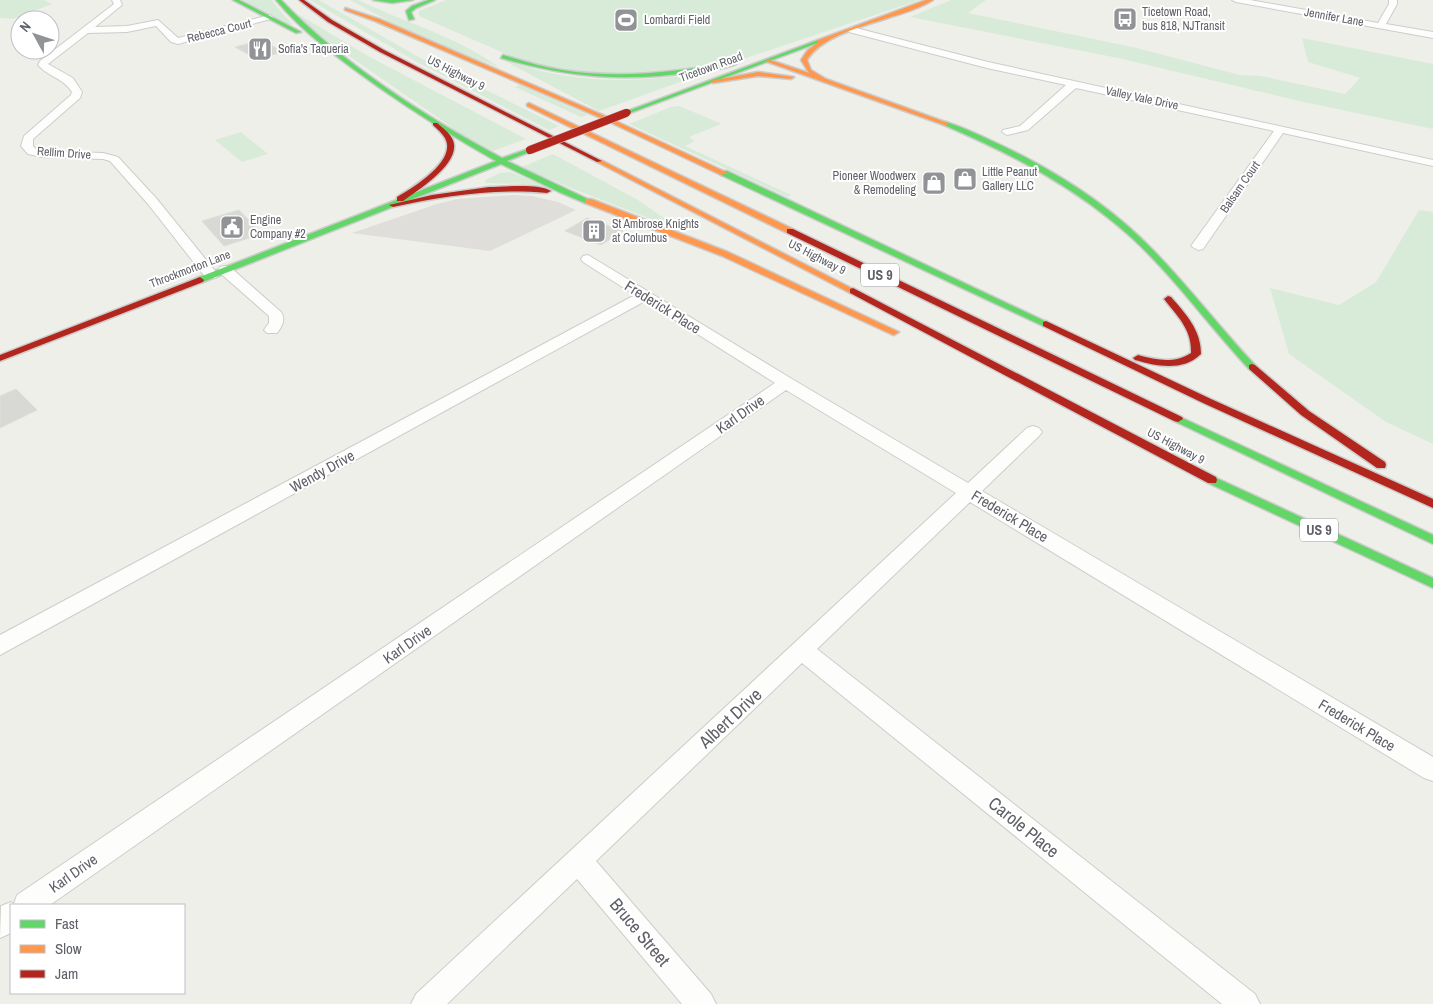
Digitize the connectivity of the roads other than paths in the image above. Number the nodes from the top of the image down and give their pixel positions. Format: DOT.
graph roads {
  1 [pos="116,0"];
  2 [pos="235,0"];
  3 [pos="278,0"];
  4 [pos="301,0"];
  5 [pos="367,0"];
  6 [pos="375,0"];
  7 [pos="411,0"];
  8 [pos="433,0"];
  9 [pos="931,0"];
  10 [pos="1236,0"];
  11 [pos="1392,0"];
  12 [pos="270,18"];
  13 [pos="1380,26"];
  14 [pos="85,30"];
  15 [pos="852,30"];
  16 [pos="1433,35"];
  17 [pos="825,40"];
  18 [pos="324,45"];
  19 [pos="784,55"];
  20 [pos="432,56"];
  21 [pos="768,61"];
  22 [pos="823,80"];
  23 [pos="713,81"];
  24 [pos="1074,84"];
  25 [pos="518,100"];
  26 [pos="603,117"];
  27 [pos="435,124"];
  28 [pos="1281,128"];
  29 [pos="1007,132"];
  30 [pos="501,162"];
  31 [pos="1433,163"];
  32 [pos="579,198"];
  33 [pos="1065,198"];
  34 [pos="393,205"];
  35 [pos="1198,246"];
  36 [pos="588,260"];
  37 [pos="225,270"];
  38 [pos="211,275"];
  39 [pos="1158,287"];
  40 [pos="644,296"];
  41 [pos="1043,323"];
  42 [pos="272,330"];
  43 [pos="903,336"];
  44 [pos="0,358"];
  45 [pos="992,377"];
  46 [pos="786,383"];
  47 [pos="1033,432"];
  48 [pos="1392,471"];
  49 [pos="1205,477"];
  50 [pos="1406,479"];
  51 [pos="970,492"];
  52 [pos="1433,493"];
  53 [pos="1433,504"];
  54 [pos="1433,540"];
  55 [pos="1433,583"];
  56 [pos="0,646"];
  57 [pos="802,650"];
  58 [pos="1433,770"];
  59 [pos="578,861"];
  60 [pos="28,904"];
  61 [pos="426,1004"];
  62 [pos="701,1004"];
  63 [pos="1245,1004"];
  1 -- 14 [label="street, Rellim Drive"];
  2 -- 12 [label="main road"];
  3 -- 18 [label="main road"];
  4 -- 49 [label="main road, US Highway 9 / US 9"];
  5 -- 8 [label="main road"];
  6 -- 7 [label="main road"];
  9 -- 15 [label="main road, Ticetown Road"];
  10 -- 13 [label="street, Jennifer Lane"];
  11 -- 13 [label="street"];
  12 -- 14 [label="street, Rebecca Court"];
  12 -- 18 [label="main road"];
  13 -- 16 [label="street, Jennifer Lane"];
  14 -- 38 [label="street, Rellim Drive"];
  15 -- 17 [label="main road, Ticetown Road"];
  15 -- 24 [label="street, Valley Vale Drive"];
  17 -- 19 [label="main road, Ticetown Road"];
  17 -- 22 [label="main road"];
  18 -- 27 [label="main road"];
  19 -- 21 [label="main road, Ticetown Road"];
  19 -- 26 [label="main road"];
  20 -- 26 [label="main road, US Highway 9"];
  21 -- 22 [label="main road"];
  21 -- 23 [label="main road, Ticetown Road"];
  22 -- 48 [label="main road"];
  23 -- 30 [label="main road, Ticetown Road, bridge"];
  23 -- 33 [label="main road"];
  24 -- 28 [label="street, Valley Vale Drive"];
  24 -- 29 [label="street"];
  25 -- 54 [label="main road, US Highway 9 / US 9"];
  26 -- 41 [label="main road"];
  27 -- 30 [label="main road"];
  27 -- 34 [label="main road"];
  28 -- 31 [label="street, Valley Vale Drive"];
  28 -- 35 [label="street, Balsam Court"];
  30 -- 32 [label="main road"];
  30 -- 34 [label="main road, Throckmorton Lane"];
  32 -- 34 [label="main road"];
  32 -- 43 [label="main road"];
  34 -- 37 [label="main road, Throckmorton Lane"];
  36 -- 40 [label="street, Frederick Place"];
  37 -- 38 [label="main road, Throckmorton Lane"];
  37 -- 42 [label="street"];
  38 -- 44 [label="main road, Throckmorton Lane"];
  39 -- 41 [label="main road"];
  40 -- 46 [label="street, Frederick Place"];
  40 -- 56 [label="street, Wendy Drive"];
  41 -- 53 [label="main road"];
  45 -- 49 [label="main road"];
  46 -- 51 [label="street, Frederick Place"];
  46 -- 60 [label="street, Karl Drive"];
  47 -- 51 [label="street, Albert Drive"];
  49 -- 55 [label="main road, US Highway 9 / US 9"];
  50 -- 52 [label="main road"];
  51 -- 57 [label="street, Albert Drive"];
  51 -- 58 [label="street, Frederick Place"];
  57 -- 59 [label="street, Albert Drive"];
  57 -- 63 [label="street, Carole Place"];
  59 -- 61 [label="street, Albert Drive"];
  59 -- 62 [label="street, Bruce Street"];
}
